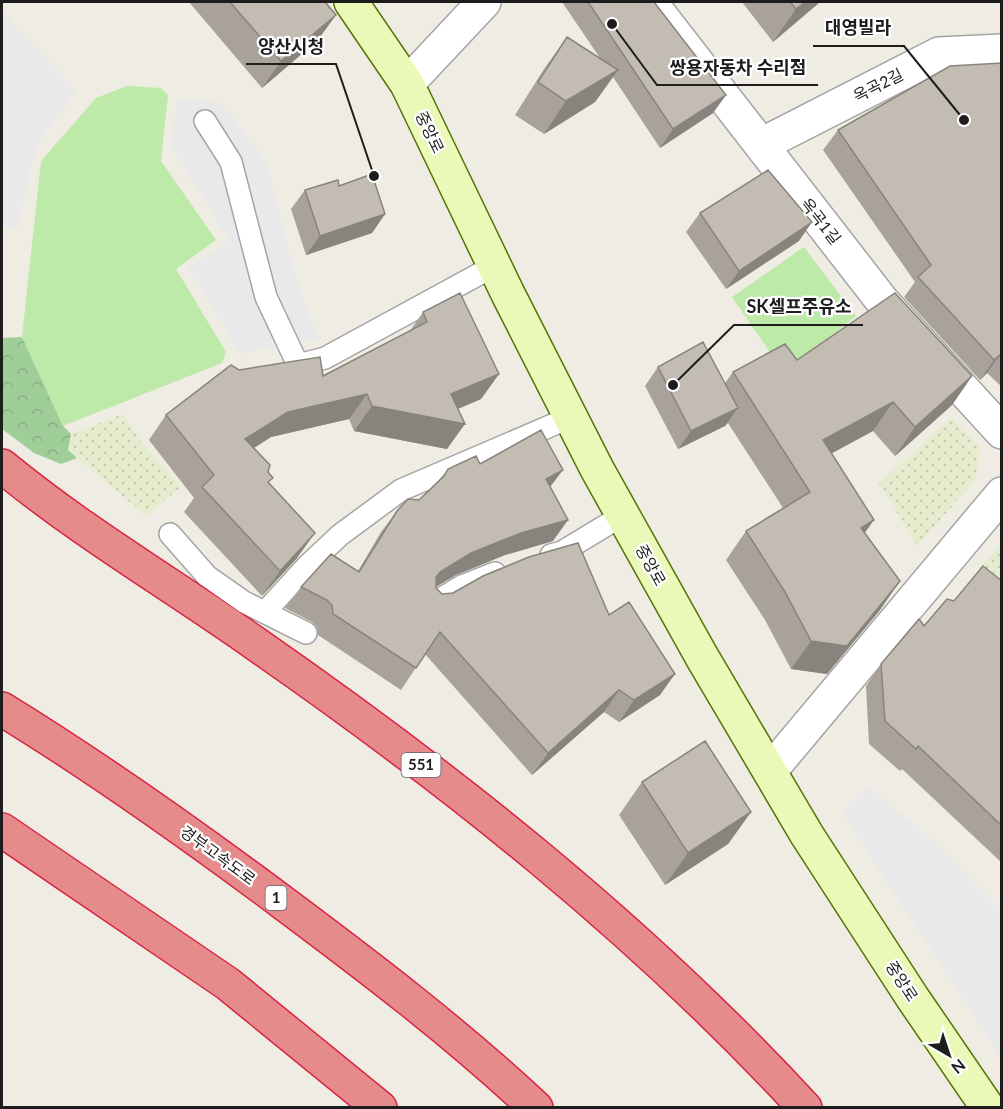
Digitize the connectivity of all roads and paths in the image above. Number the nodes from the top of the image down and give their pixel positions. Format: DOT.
graph roads {
  1 [pos="351,2"];
  2 [pos="484,2"];
  3 [pos="650,2"];
  4 [pos="1002,51"];
  5 [pos="407,84"];
  6 [pos="205,121"];
  7 [pos="761,145"];
  8 [pos="494,266"];
  9 [pos="298,365"];
  10 [pos="274,371"];
  11 [pos="571,417"];
  12 [pos="1002,432"];
  13 [pos="2,466"];
  14 [pos="1002,494"];
  15 [pos="624,515"];
  16 [pos="170,534"];
  17 [pos="531,561"];
  18 [pos="510,567"];
  19 [pos="432,604"];
  20 [pos="265,612"];
  21 [pos="306,633"];
  22 [pos="2,709"];
  23 [pos="770,771"];
  24 [pos="2,830"];
  25 [pos="380,1107"];
  26 [pos="536,1107"];
  27 [pos="805,1107"];
  28 [pos="988,1107"];
  1 -- 5 [label="main road, 중앙로"];
  2 -- 5 [label="street"];
  3 -- 7 [label="street, 옥곡1길"];
  4 -- 7 [label="street, 옥곡2길"];
  5 -- 8 [label="main road, 중앙로"];
  6 -- 9 [label="lane"];
  7 -- 12 [label="street, 옥곡1길"];
  8 -- 9 [label="lane"];
  8 -- 11 [label="main road, 중앙로"];
  9 -- 10 [label="lane"];
  11 -- 15 [label="main road, 중앙로"];
  11 -- 20 [label="lane"];
  13 -- 27 [label="highway, 551"];
  14 -- 23 [label="street"];
  15 -- 17 [label="lane"];
  15 -- 23 [label="main road, 중앙로"];
  16 -- 20 [label="lane"];
  18 -- 19 [label="lane"];
  20 -- 21 [label="lane"];
  22 -- 26 [label="highway, 경부고속도로 / 1"];
  23 -- 28 [label="main road, 중앙로"];
  24 -- 25 [label="highway"];
}
